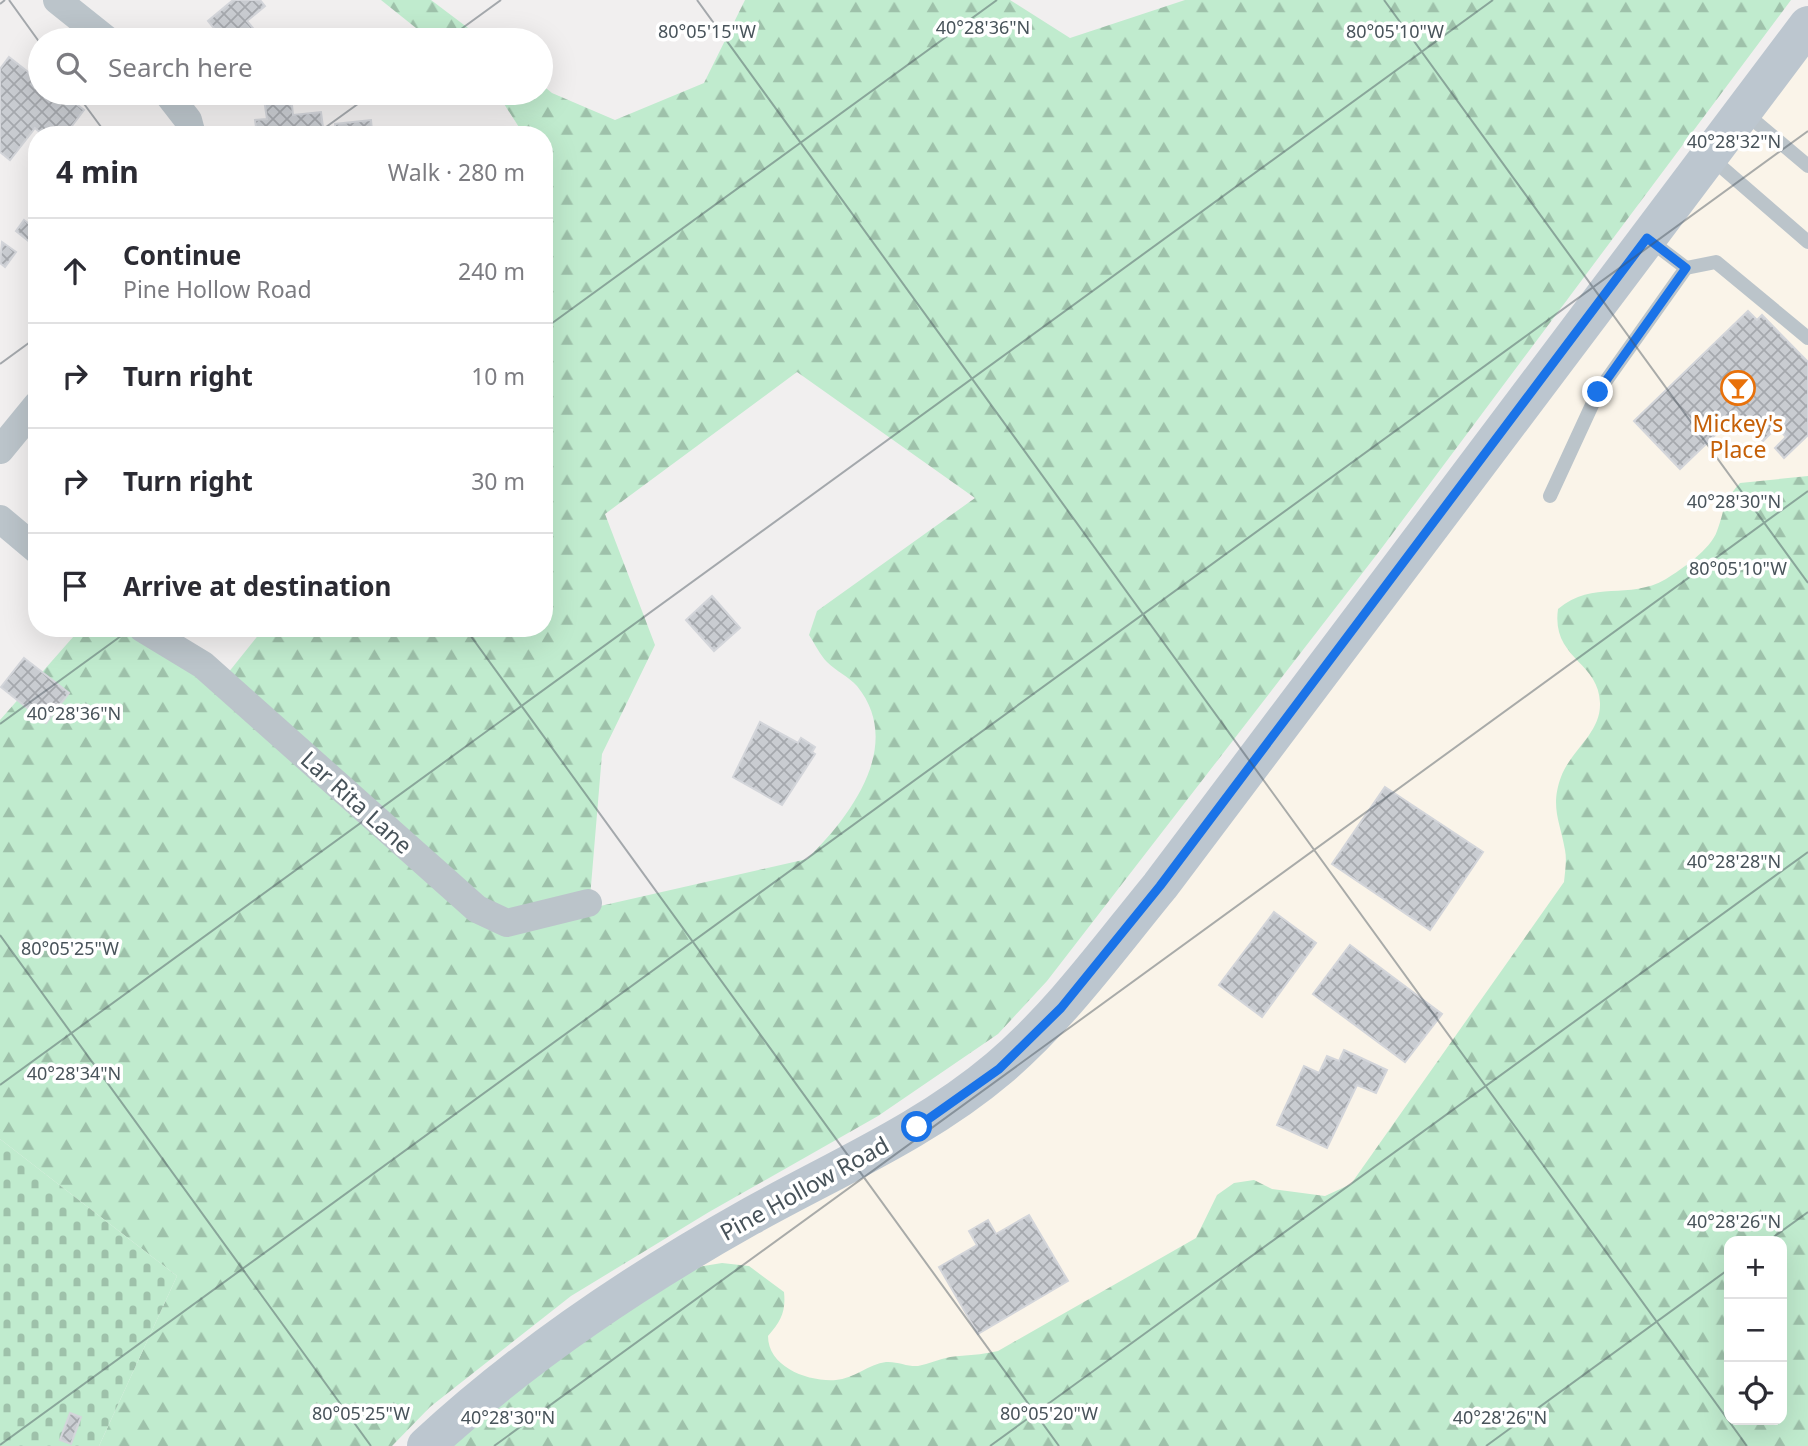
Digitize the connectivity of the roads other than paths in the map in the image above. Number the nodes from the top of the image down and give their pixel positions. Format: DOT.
graph roads {
  1 [pos="57,0"];
  2 [pos="1808,25"];
  3 [pos="92,28"];
  4 [pos="176,105"];
  5 [pos="1743,111"];
  6 [pos="190,126"];
  7 [pos="1709,156"];
  8 [pos="1808,166"];
  9 [pos="1647,238"];
  10 [pos="1808,242"];
  11 [pos="1686,268"];
  12 [pos="1808,338"];
  13 [pos="28,416"];
  14 [pos="0,450"];
  15 [pos="1550,496"];
  16 [pos="0,519"];
  17 [pos="28,542"];
  18 [pos="157,637"];
  19 [pos="588,903"];
  20 [pos="426,1446"];
  1 -- 3 [label="street"];
  2 -- 5 [label="street, Pine Hollow Road"];
  4 -- 6 [label="street"];
  5 -- 7 [label="street, Pine Hollow Road"];
  5 -- 8 [label="lane"];
  7 -- 9 [label="street, Pine Hollow Road"];
  7 -- 10 [label="lane"];
  9 -- 11 [label="lane"];
  9 -- 20 [label="street, Pine Hollow Road"];
  11 -- 12 [label="lane"];
  11 -- 15 [label="lane"];
  13 -- 14 [label="street"];
  16 -- 17 [label="street"];
  18 -- 19 [label="street, Lar Rita Lane"];
}
